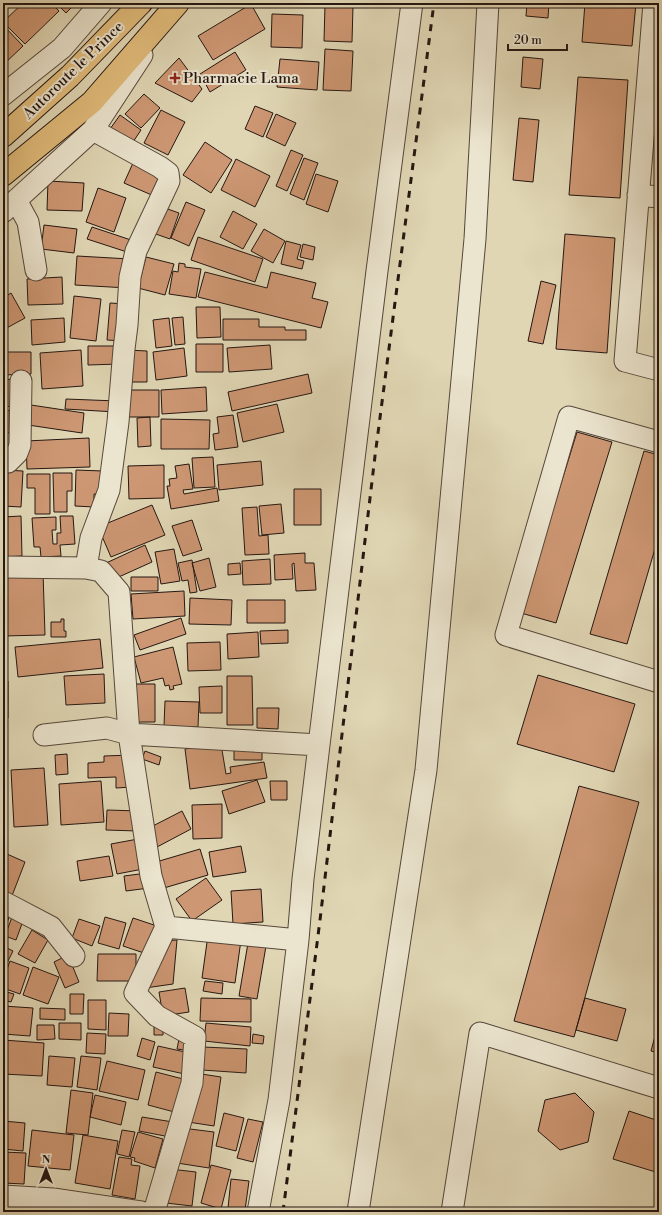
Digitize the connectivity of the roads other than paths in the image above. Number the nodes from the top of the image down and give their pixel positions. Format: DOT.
graph roads {
  1 [pos="101,3"];
  2 [pos="141,3"];
  3 [pos="412,3"];
  4 [pos="488,3"];
  5 [pos="654,3"];
  6 [pos="174,8"];
  7 [pos="655,39"];
  8 [pos="3,95"];
  9 [pos="93,130"];
  10 [pos="3,136"];
  11 [pos="3,175"];
  12 [pos="638,195"];
  13 [pos="659,197"];
  14 [pos="10,206"];
  15 [pos="36,270"];
  16 [pos="659,370"];
  17 [pos="21,381"];
  18 [pos="659,442"];
  19 [pos="3,462"];
  20 [pos="3,567"];
  21 [pos="86,568"];
  22 [pos="659,682"];
  23 [pos="129,734"];
  24 [pos="44,735"];
  25 [pos="319,745"];
  26 [pos="3,902"];
  27 [pos="166,927"];
  28 [pos="298,940"];
  29 [pos="74,956"];
  30 [pos="659,1088"];
  31 [pos="3,1196"];
  32 [pos="141,1212"];
  33 [pos="154,1212"];
  34 [pos="258,1212"];
  35 [pos="358,1212"];
  36 [pos="452,1212"];
  1 -- 8 [label="street"];
  2 -- 10 [label="main road, Autoroute le Prince"];
  3 -- 25 [label="street"];
  4 -- 35 [label="street"];
  5 -- 7 [label="street"];
  6 -- 9 [label="street"];
  6 -- 11 [label="main road, Autoroute le Prince"];
  7 -- 12 [label="street"];
  9 -- 14 [label="street"];
  9 -- 21 [label="street"];
  12 -- 13 [label="street"];
  12 -- 16 [label="street"];
  14 -- 15 [label="street"];
  17 -- 19 [label="street"];
  18 -- 22 [label="street"];
  20 -- 21 [label="street"];
  21 -- 23 [label="street"];
  23 -- 24 [label="street"];
  23 -- 25 [label="street"];
  23 -- 27 [label="street"];
  25 -- 28 [label="street"];
  26 -- 29 [label="street"];
  27 -- 28 [label="street"];
  27 -- 33 [label="street"];
  28 -- 34 [label="street"];
  30 -- 36 [label="street"];
  31 -- 32 [label="street"];
}
